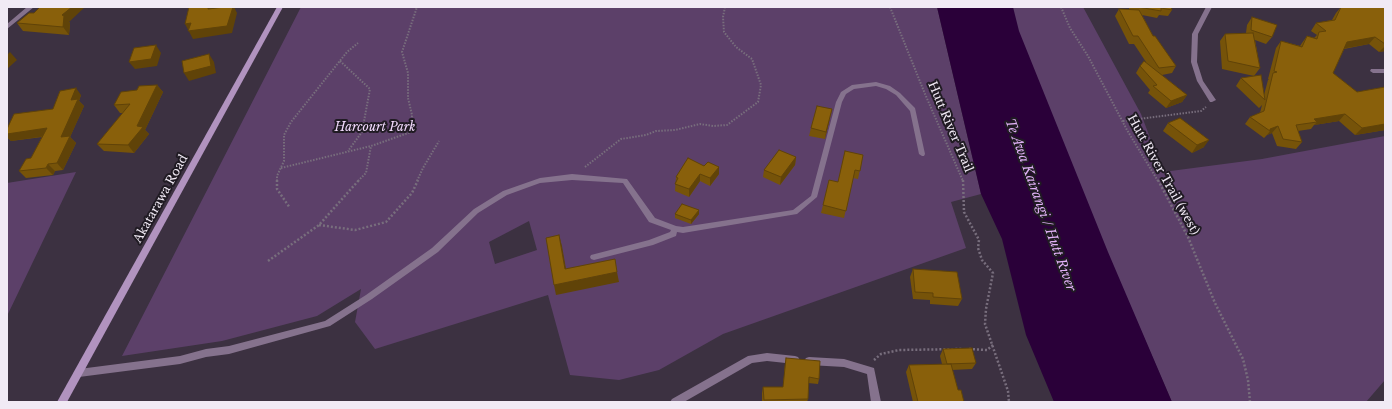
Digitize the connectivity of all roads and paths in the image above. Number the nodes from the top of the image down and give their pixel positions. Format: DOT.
graph roads {
  1 [pos="30,7"];
  2 [pos="280,7"];
  3 [pos="417,7"];
  4 [pos="725,7"];
  5 [pos="890,7"];
  6 [pos="1061,7"];
  7 [pos="1209,7"];
  8 [pos="7,27"];
  9 [pos="358,43"];
  10 [pos="340,61"];
  11 [pos="1385,70"];
  12 [pos="1373,71"];
  13 [pos="1212,100"];
  14 [pos="1123,121"];
  15 [pos="440,141"];
  16 [pos="371,146"];
  17 [pos="348,151"];
  18 [pos="922,154"];
  19 [pos="281,168"];
  20 [pos="572,177"];
  21 [pos="290,208"];
  22 [pos="319,225"];
  23 [pos="675,229"];
  24 [pos="594,257"];
  25 [pos="268,261"];
  26 [pos="993,346"];
  27 [pos="871,371"];
  28 [pos="79,373"];
  29 [pos="62,402"];
  30 [pos="675,402"];
  31 [pos="876,402"];
  32 [pos="1009,402"];
  33 [pos="1250,402"];
  1 -- 8 [label="street"];
  2 -- 28 [label="street, Akatarawa Road"];
  3 -- 16 [label="path"];
  4 -- 20 [label="path"];
  5 -- 26 [label="path, Hutt River Trail"];
  6 -- 14 [label="path, Hutt River Trail (west)"];
  7 -- 13 [label="street"];
  9 -- 10 [label="path"];
  10 -- 17 [label="path"];
  10 -- 19 [label="path"];
  11 -- 12 [label="street"];
  13 -- 14 [label="path"];
  14 -- 33 [label="path, Hutt River Trail (west)"];
  15 -- 22 [label="path"];
  16 -- 17 [label="path"];
  16 -- 22 [label="path"];
  17 -- 19 [label="path"];
  18 -- 23 [label="lane"];
  19 -- 21 [label="path"];
  20 -- 23 [label="lane"];
  20 -- 28 [label="lane"];
  22 -- 25 [label="path"];
  23 -- 24 [label="lane"];
  26 -- 27 [label="path"];
  26 -- 32 [label="path, Hutt River Trail"];
  27 -- 30 [label="street"];
  27 -- 31 [label="street"];
  28 -- 29 [label="street, Akatarawa Road"];
}
